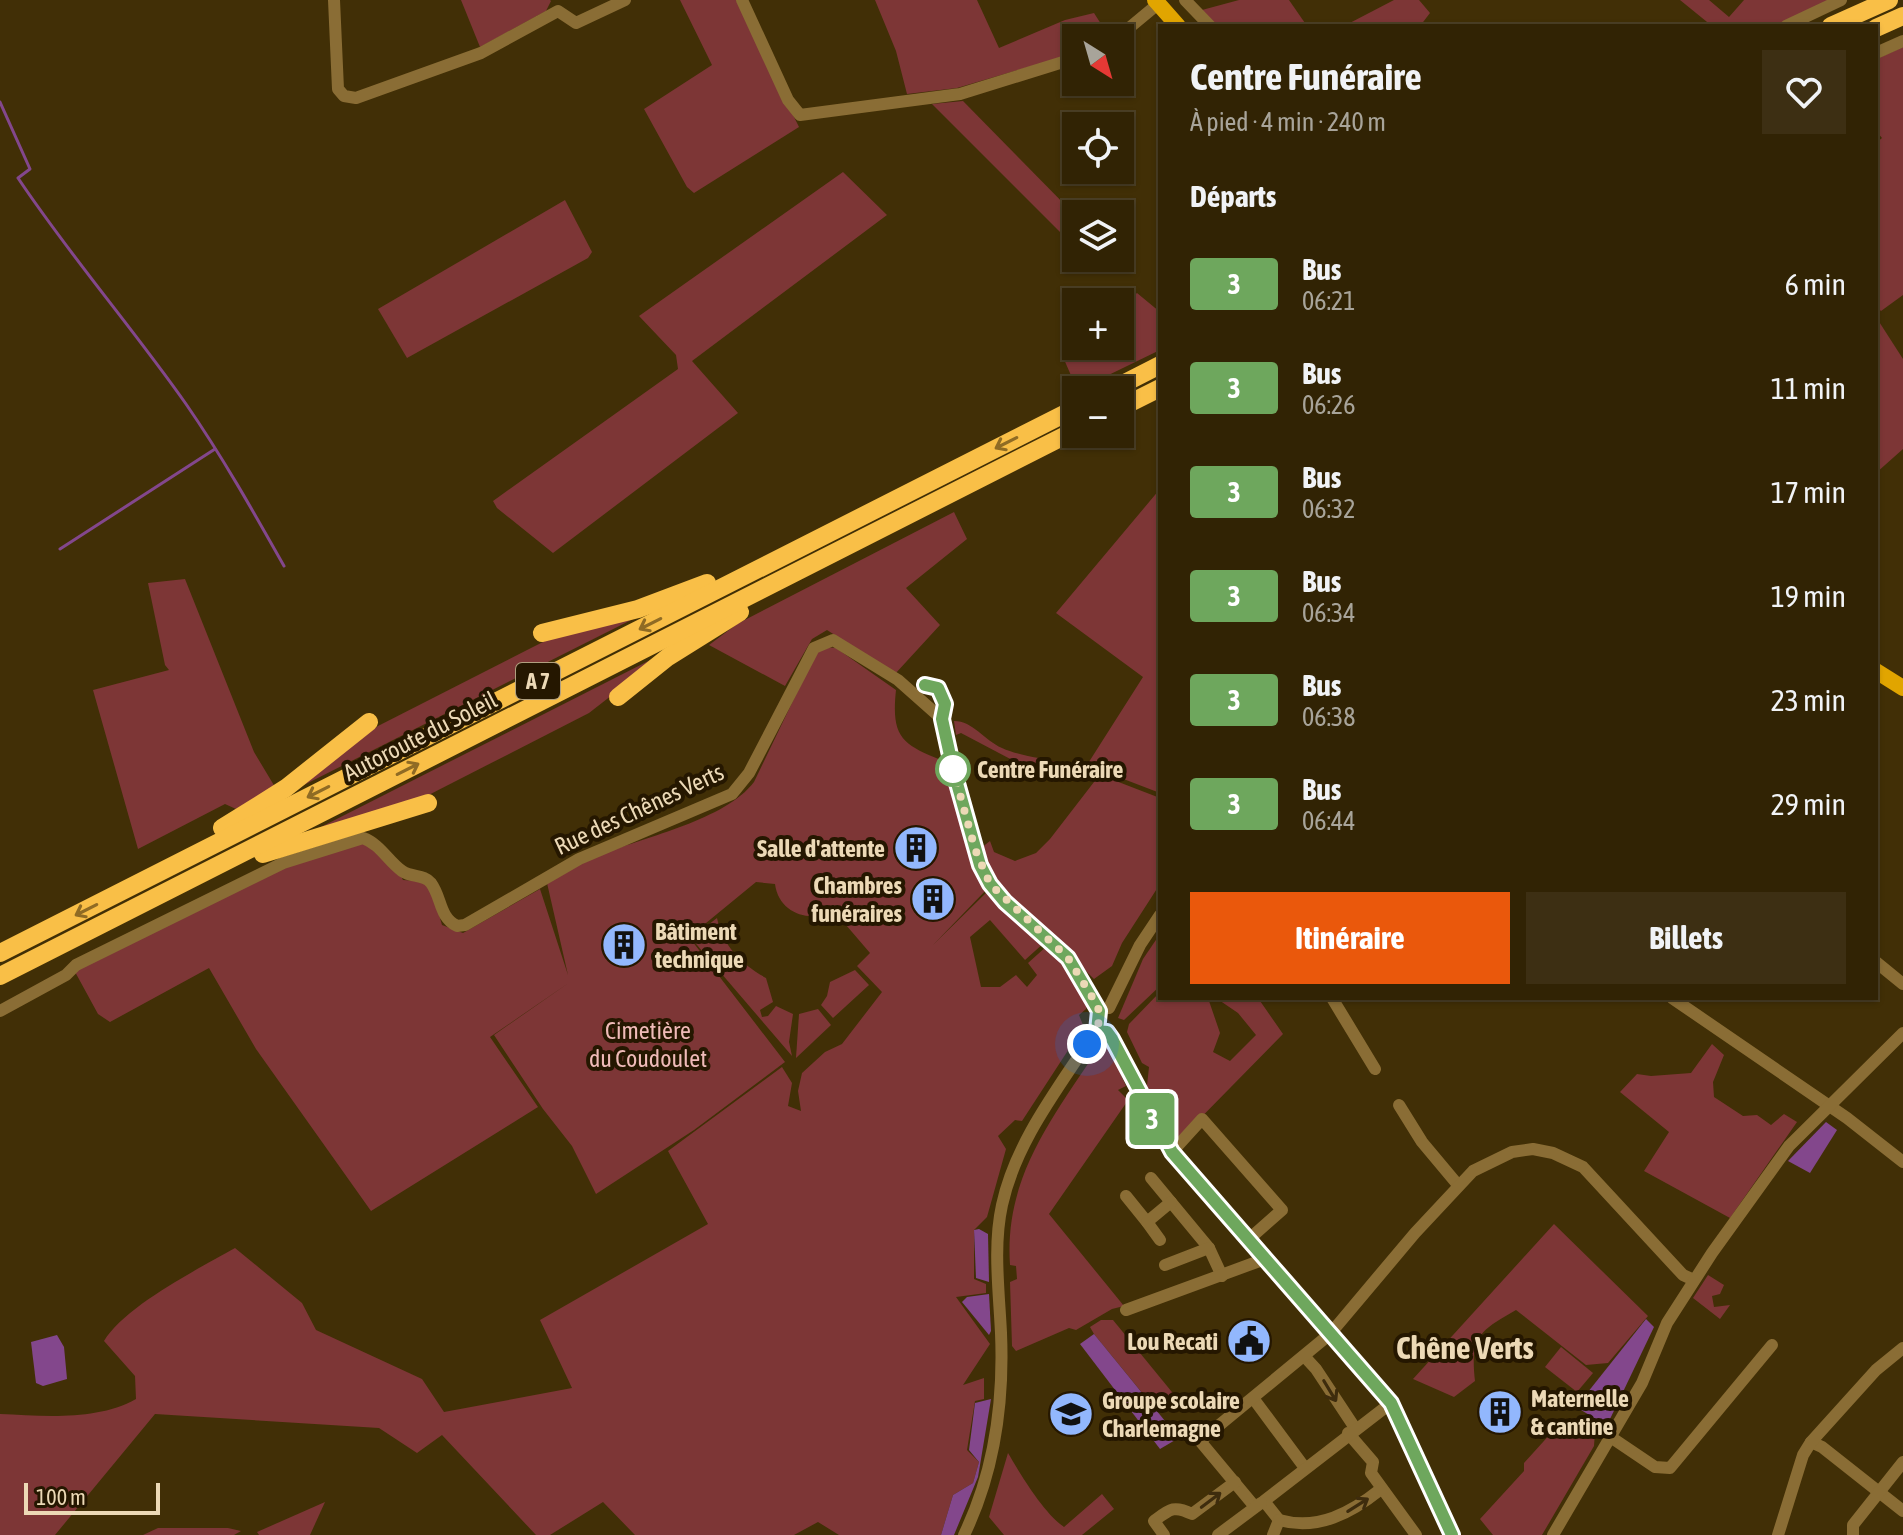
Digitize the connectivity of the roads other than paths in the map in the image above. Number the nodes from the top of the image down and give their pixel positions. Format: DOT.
graph roads {
  1 [pos="334,0"];
  2 [pos="625,0"];
  3 [pos="742,0"];
  4 [pos="1185,0"];
  5 [pos="1841,0"];
  6 [pos="1889,0"];
  7 [pos="1156,2"];
  8 [pos="1903,16"];
  9 [pos="1132,24"];
  10 [pos="1176,24"];
  11 [pos="1208,24"];
  12 [pos="1790,24"];
  13 [pos="1835,24"];
  14 [pos="1878,27"];
  15 [pos="1903,41"];
  16 [pos="1878,52"];
  17 [pos="1062,62"];
  18 [pos="1158,366"];
  19 [pos="1134,378"];
  20 [pos="1158,389"];
  21 [pos="1134,401"];
  22 [pos="1062,415"];
  23 [pos="1062,437"];
  24 [pos="946,496"];
  25 [pos="803,547"];
  26 [pos="542,633"];
  27 [pos="1878,672"];
  28 [pos="1903,688"];
  29 [pos="618,697"];
  30 [pos="369,722"];
  31 [pos="428,803"];
  32 [pos="155,875"];
  33 [pos="163,893"];
  34 [pos="1158,918"];
  35 [pos="0,953"];
  36 [pos="1878,964"];
  37 [pos="0,976"];
  38 [pos="1903,984"];
  39 [pos="1333,1000"];
  40 [pos="1675,1000"];
  41 [pos="1104,1010"];
  42 [pos="0,1011"];
  43 [pos="1103,1032"];
  44 [pos="1903,1033"];
  45 [pos="1375,1069"];
  46 [pos="1399,1105"];
  47 [pos="1830,1106"];
  48 [pos="1172,1152"];
  49 [pos="1903,1162"];
  50 [pos="1151,1178"];
  51 [pos="1458,1185"];
  52 [pos="1126,1196"];
  53 [pos="1171,1202"];
  54 [pos="1147,1222"];
  55 [pos="1160,1240"];
  56 [pos="1248,1240"];
  57 [pos="1209,1248"];
  58 [pos="1265,1259"];
  59 [pos="1165,1265"];
  60 [pos="1222,1276"];
  61 [pos="1692,1283"];
  62 [pos="1126,1310"];
  63 [pos="1330,1334"];
  64 [pos="1772,1345"];
  65 [pos="1903,1348"];
  66 [pos="1304,1356"];
  67 [pos="1253,1398"];
  68 [pos="1391,1403"];
  69 [pos="1352,1431"];
  70 [pos="1612,1438"];
  71 [pos="1811,1442"];
  72 [pos="1903,1462"];
  73 [pos="1305,1468"];
  74 [pos="1235,1482"];
  75 [pos="1381,1489"];
  76 [pos="1879,1492"];
  77 [pos="1259,1504"];
  78 [pos="1903,1511"];
  79 [pos="1279,1520"];
  80 [pos="1320,1523"];
  81 [pos="964,1535"];
  82 [pos="1164,1535"];
  83 [pos="1218,1535"];
  84 [pos="1273,1535"];
  85 [pos="1328,1535"];
  86 [pos="1416,1535"];
  87 [pos="1452,1535"];
  88 [pos="1553,1535"];
  89 [pos="1778,1535"];
  90 [pos="1853,1535"];
  1 -- 2 [label="street"];
  3 -- 17 [label="street"];
  4 -- 11 [label="street"];
  5 -- 12 [label="street"];
  6 -- 13 [label="highway"];
  7 -- 9 [label="street"];
  7 -- 10 [label="main road"];
  8 -- 14 [label="highway"];
  15 -- 16 [label="street"];
  18 -- 19 [label="highway"];
  20 -- 21 [label="highway"];
  22 -- 25 [label="highway, Autoroute du Soleil / A 7, one-way"];
  23 -- 24 [label="highway, Autoroute du Soleil / A 7"];
  24 -- 29 [label="highway"];
  33 -- 24 [label="highway, Autoroute du Soleil / A 7, one-way"];
  25 -- 26 [label="highway"];
  25 -- 32 [label="highway, Autoroute du Soleil / A 7, one-way"];
  27 -- 28 [label="main road"];
  30 -- 32 [label="highway"];
  31 -- 33 [label="highway"];
  32 -- 35 [label="highway, Autoroute du Soleil / A 7, one-way"];
  33 -- 37 [label="highway, Autoroute du Soleil / A 7"];
  34 -- 41 [label="street"];
  36 -- 38 [label="street"];
  39 -- 45 [label="street"];
  40 -- 47 [label="street"];
  41 -- 42 [label="street, Rue des Chênes Verts"];
  41 -- 43 [label="street"];
  43 -- 48 [label="street"];
  43 -- 81 [label="street"];
  44 -- 47 [label="street"];
  46 -- 51 [label="street"];
  47 -- 49 [label="street"];
  47 -- 61 [label="street"];
  48 -- 56 [label="street"];
  48 -- 56 [label="street"];
  50 -- 53 [label="street"];
  51 -- 61 [label="street"];
  51 -- 63 [label="street"];
  52 -- 54 [label="street"];
  53 -- 54 [label="street"];
  53 -- 57 [label="street"];
  54 -- 55 [label="street"];
  56 -- 58 [label="street"];
  57 -- 59 [label="street"];
  57 -- 60 [label="street"];
  58 -- 60 [label="street"];
  58 -- 63 [label="street"];
  60 -- 62 [label="street"];
  61 -- 70 [label="street"];
  63 -- 66 [label="street"];
  63 -- 68 [label="street"];
  64 -- 70 [label="street"];
  65 -- 71 [label="street"];
  66 -- 67 [label="street"];
  66 -- 69 [label="street, one-way"];
  67 -- 73 [label="street"];
  67 -- 74 [label="street"];
  68 -- 69 [label="street"];
  68 -- 87 [label="street"];
  69 -- 73 [label="street"];
  69 -- 75 [label="street"];
  70 -- 88 [label="street"];
  71 -- 76 [label="street"];
  71 -- 89 [label="street"];
  72 -- 76 [label="street"];
  73 -- 77 [label="street"];
  74 -- 77 [label="street"];
  82 -- 74 [label="street, one-way"];
  80 -- 75 [label="street, one-way"];
  75 -- 86 [label="street"];
  76 -- 78 [label="street"];
  76 -- 90 [label="street"];
  77 -- 79 [label="street"];
  77 -- 83 [label="street"];
  79 -- 80 [label="street"];
  79 -- 84 [label="street"];
  80 -- 85 [label="street"];
}
